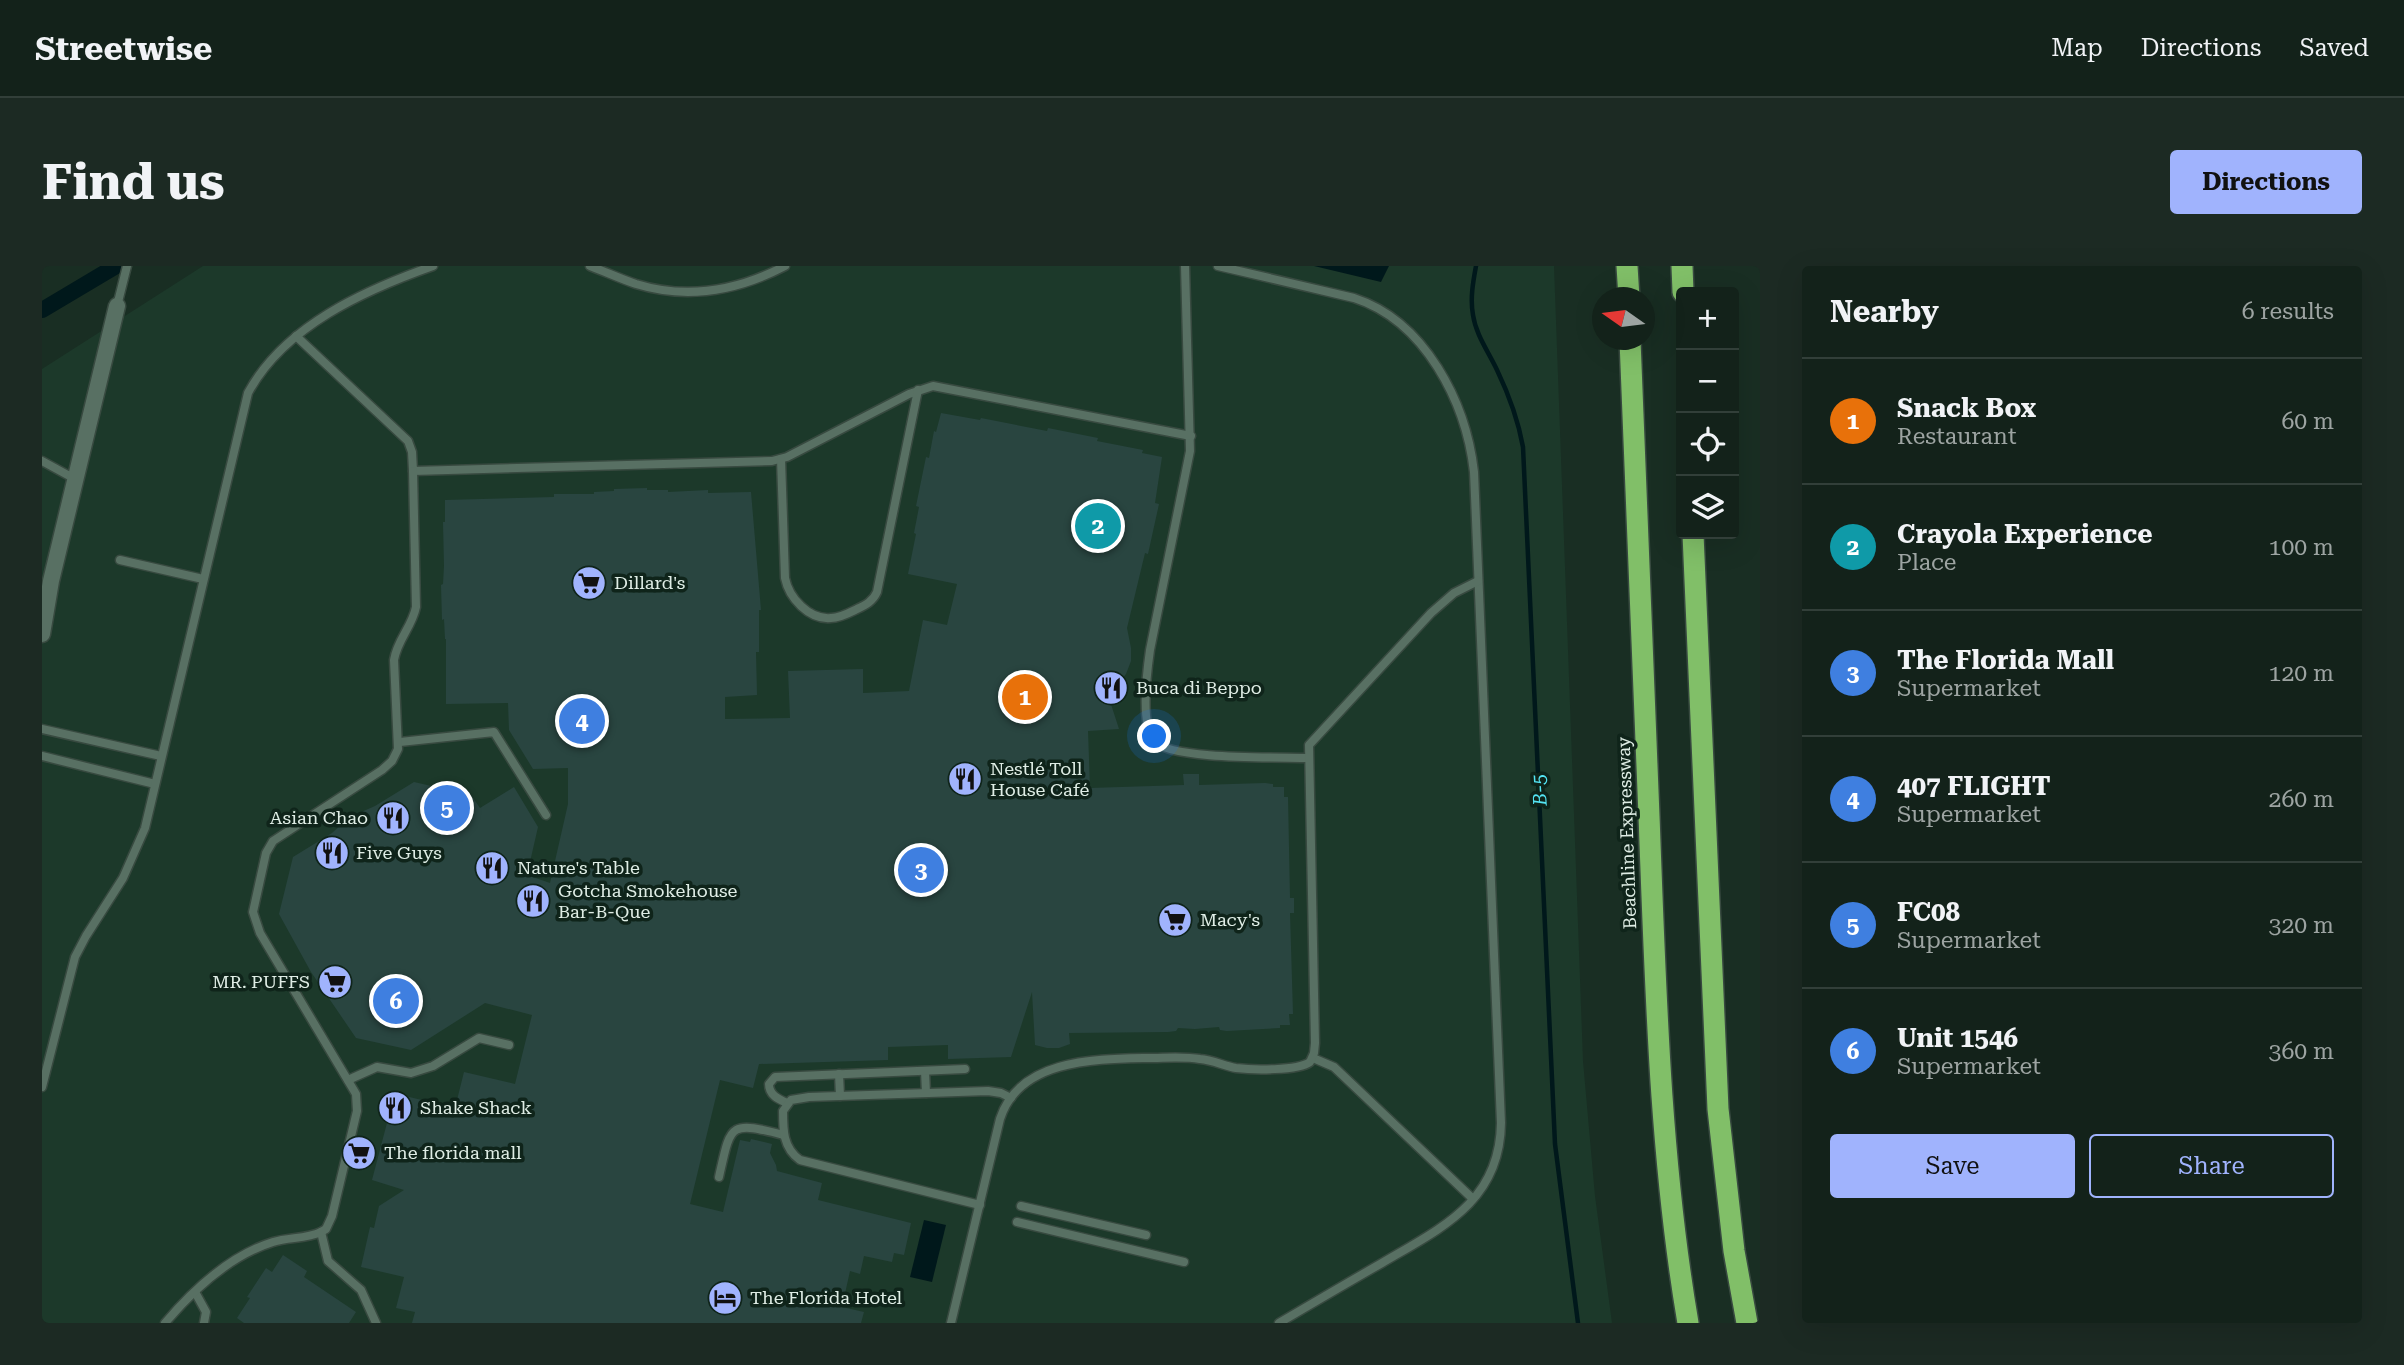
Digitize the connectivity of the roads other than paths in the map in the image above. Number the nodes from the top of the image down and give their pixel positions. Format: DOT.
graph roads {
  1 [pos="127,266"];
  2 [pos="433,266"];
  3 [pos="590,266"];
  4 [pos="785,266"];
  5 [pos="1185,266"];
  6 [pos="1218,266"];
  7 [pos="1627,266"];
  8 [pos="1682,266"];
  9 [pos="1628,287"];
  10 [pos="1683,287"];
  11 [pos="117,306"];
  12 [pos="296,336"];
  13 [pos="1630,350"];
  14 [pos="918,390"];
  15 [pos="1191,436"];
  16 [pos="781,459"];
  17 [pos="42,461"];
  18 [pos="413,471"];
  19 [pos="75,479"];
  20 [pos="1693,539"];
  21 [pos="120,560"];
  22 [pos="203,579"];
  23 [pos="51,581"];
  24 [pos="1478,581"];
  25 [pos="42,605"];
  26 [pos="42,635"];
  27 [pos="42,729"];
  28 [pos="400,742"];
  29 [pos="42,756"];
  30 [pos="161,756"];
  31 [pos="1308,758"];
  32 [pos="155,784"];
  33 [pos="546,815"];
  34 [pos="509,1045"];
  35 [pos="1313,1058"];
  36 [pos="965,1069"];
  37 [pos="925,1071"];
  38 [pos="839,1074"];
  39 [pos="348,1080"];
  40 [pos="42,1087"];
  41 [pos="926,1093"];
  42 [pos="840,1096"];
  43 [pos="1011,1098"];
  44 [pos="787,1103"];
  45 [pos="784,1135"];
  46 [pos="719,1177"];
  47 [pos="1473,1199"];
  48 [pos="980,1205"];
  49 [pos="1021,1206"];
  50 [pos="1017,1222"];
  51 [pos="321,1233"];
  52 [pos="1146,1236"];
  53 [pos="1184,1262"];
  54 [pos="195,1292"];
  55 [pos="165,1323"];
  56 [pos="204,1323"];
  57 [pos="376,1323"];
  58 [pos="951,1323"];
  59 [pos="1279,1323"];
  60 [pos="1688,1323"];
  61 [pos="1747,1323"];
  1 -- 11 [label="lane"];
  2 -- 12 [label="lane"];
  3 -- 4 [label="lane"];
  5 -- 15 [label="lane"];
  6 -- 24 [label="lane"];
  7 -- 9 [label="highway"];
  8 -- 10 [label="highway"];
  11 -- 19 [label="street"];
  12 -- 18 [label="lane"];
  12 -- 22 [label="lane"];
  13 -- 60 [label="highway, Beachline Expressway"];
  14 -- 15 [label="lane"];
  14 -- 16 [label="lane"];
  14 -- 16 [label="lane"];
  15 -- 31 [label="lane"];
  16 -- 18 [label="lane"];
  17 -- 19 [label="lane"];
  18 -- 28 [label="lane"];
  19 -- 23 [label="street"];
  20 -- 61 [label="highway"];
  21 -- 22 [label="lane"];
  22 -- 30 [label="lane"];
  23 -- 25 [label="street"];
  23 -- 26 [label="street"];
  24 -- 31 [label="lane"];
  24 -- 47 [label="lane"];
  27 -- 30 [label="lane"];
  28 -- 33 [label="lane"];
  28 -- 39 [label="lane"];
  29 -- 32 [label="lane"];
  30 -- 32 [label="lane"];
  31 -- 35 [label="lane"];
  32 -- 40 [label="lane"];
  34 -- 39 [label="lane"];
  35 -- 43 [label="lane"];
  35 -- 47 [label="lane"];
  36 -- 37 [label="lane"];
  37 -- 38 [label="lane"];
  37 -- 41 [label="lane"];
  38 -- 42 [label="lane"];
  38 -- 44 [label="lane"];
  39 -- 51 [label="lane"];
  41 -- 42 [label="lane"];
  41 -- 43 [label="lane"];
  42 -- 44 [label="lane"];
  43 -- 48 [label="lane"];
  44 -- 45 [label="lane"];
  45 -- 46 [label="lane"];
  45 -- 48 [label="lane"];
  47 -- 59 [label="lane"];
  48 -- 58 [label="lane"];
  49 -- 52 [label="lane"];
  50 -- 53 [label="lane"];
  51 -- 54 [label="lane"];
  51 -- 57 [label="lane"];
  54 -- 55 [label="lane"];
  54 -- 56 [label="lane"];
}
